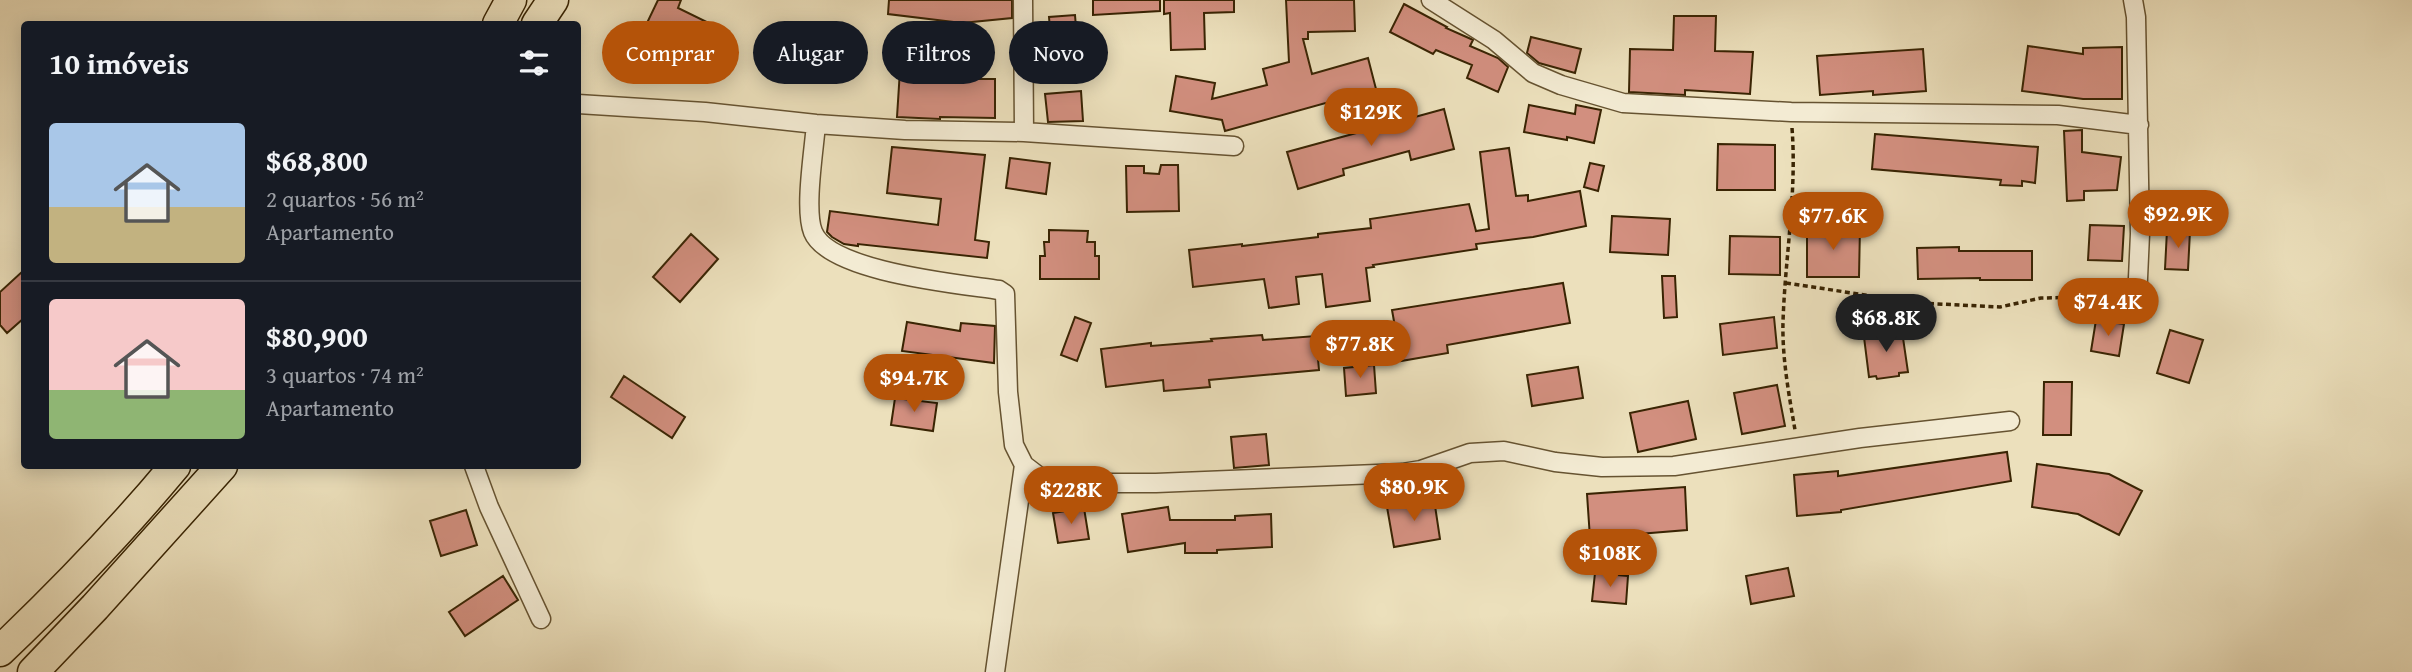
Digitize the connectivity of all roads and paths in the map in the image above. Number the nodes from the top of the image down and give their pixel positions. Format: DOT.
graph roads {
  1 [pos="510,0"];
  2 [pos="553,0"];
  3 [pos="1023,0"];
  4 [pos="1431,0"];
  5 [pos="2133,0"];
  6 [pos="500,21"];
  7 [pos="539,21"];
  8 [pos="581,104"];
  9 [pos="1791,112"];
  10 [pos="816,124"];
  11 [pos="2139,125"];
  12 [pos="1024,131"];
  13 [pos="1234,146"];
  14 [pos="1786,284"];
  15 [pos="2138,293"];
  16 [pos="2010,421"];
  17 [pos="1797,448"];
  18 [pos="1024,465"];
  19 [pos="172,469"];
  20 [pos="219,469"];
  21 [pos="475,469"];
  22 [pos="541,619"];
  23 [pos="0,651"];
  24 [pos="33,672"];
  25 [pos="995,672"];
  1 -- 6 [label="main road"];
  2 -- 7 [label="main road"];
  3 -- 12 [label="street"];
  4 -- 9 [label="street"];
  5 -- 11 [label="street"];
  8 -- 10 [label="street"];
  9 -- 11 [label="street"];
  9 -- 14 [label="path"];
  10 -- 12 [label="street"];
  10 -- 18 [label="street"];
  11 -- 15 [label="street"];
  12 -- 13 [label="street"];
  14 -- 15 [label="path"];
  14 -- 17 [label="path"];
  16 -- 17 [label="street"];
  17 -- 18 [label="street"];
  18 -- 25 [label="street"];
  19 -- 23 [label="main road"];
  20 -- 24 [label="main road"];
  21 -- 22 [label="street"];
}
